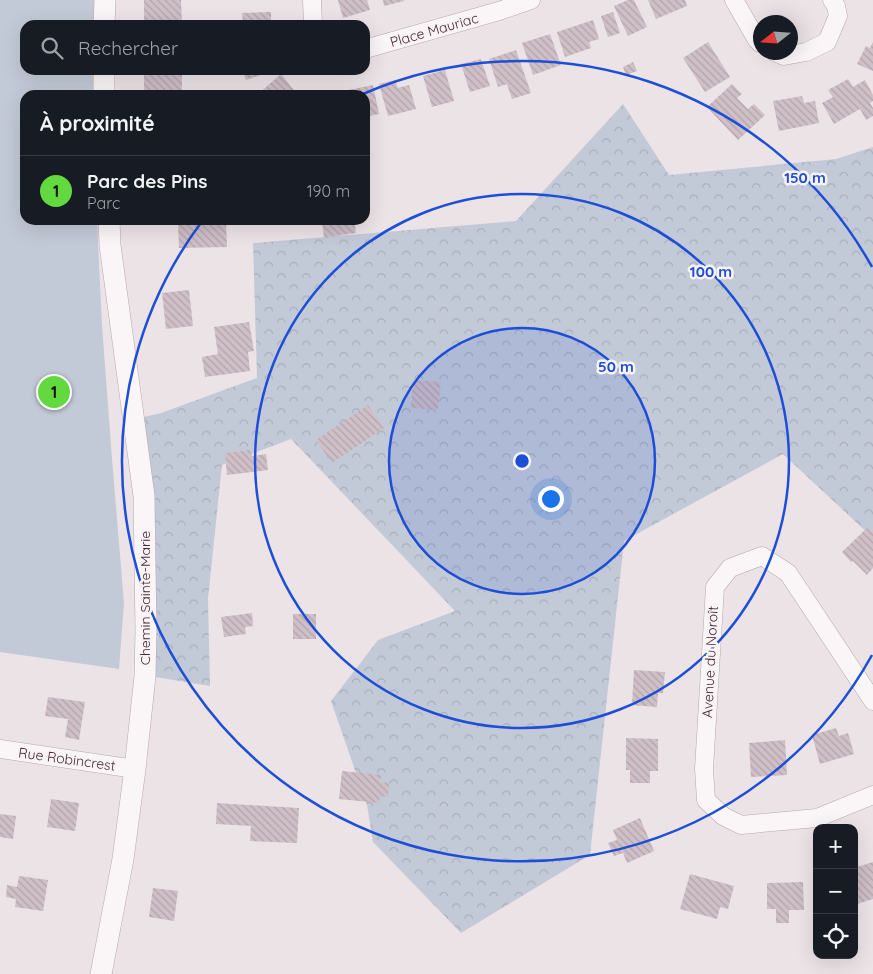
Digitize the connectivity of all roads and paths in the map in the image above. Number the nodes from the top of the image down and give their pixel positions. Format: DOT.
graph roads {
  1 [pos="105,0"];
  2 [pos="312,0"];
  3 [pos="531,0"];
  4 [pos="734,0"];
  5 [pos="832,0"];
  6 [pos="104,20"];
  7 [pos="312,20"];
  8 [pos="753,33"];
  9 [pos="370,48"];
  10 [pos="798,53"];
  11 [pos="104,75"];
  12 [pos="104,90"];
  13 [pos="109,225"];
  14 [pos="873,702"];
  15 [pos="0,749"];
  16 [pos="135,769"];
  17 [pos="873,795"];
  18 [pos="101,974"];
  1 -- 6 [label="street"];
  2 -- 7 [label="street"];
  3 -- 9 [label="street, Place Mauriac"];
  4 -- 8 [label="street"];
  5 -- 10 [label="street"];
  11 -- 12 [label="street"];
  13 -- 16 [label="street, Chemin Sainte-Marie"];
  14 -- 17 [label="street, Avenue du Noroît"];
  15 -- 16 [label="street, Rue Robincrest"];
  16 -- 18 [label="street, Chemin Sainte-Marie"];
}
